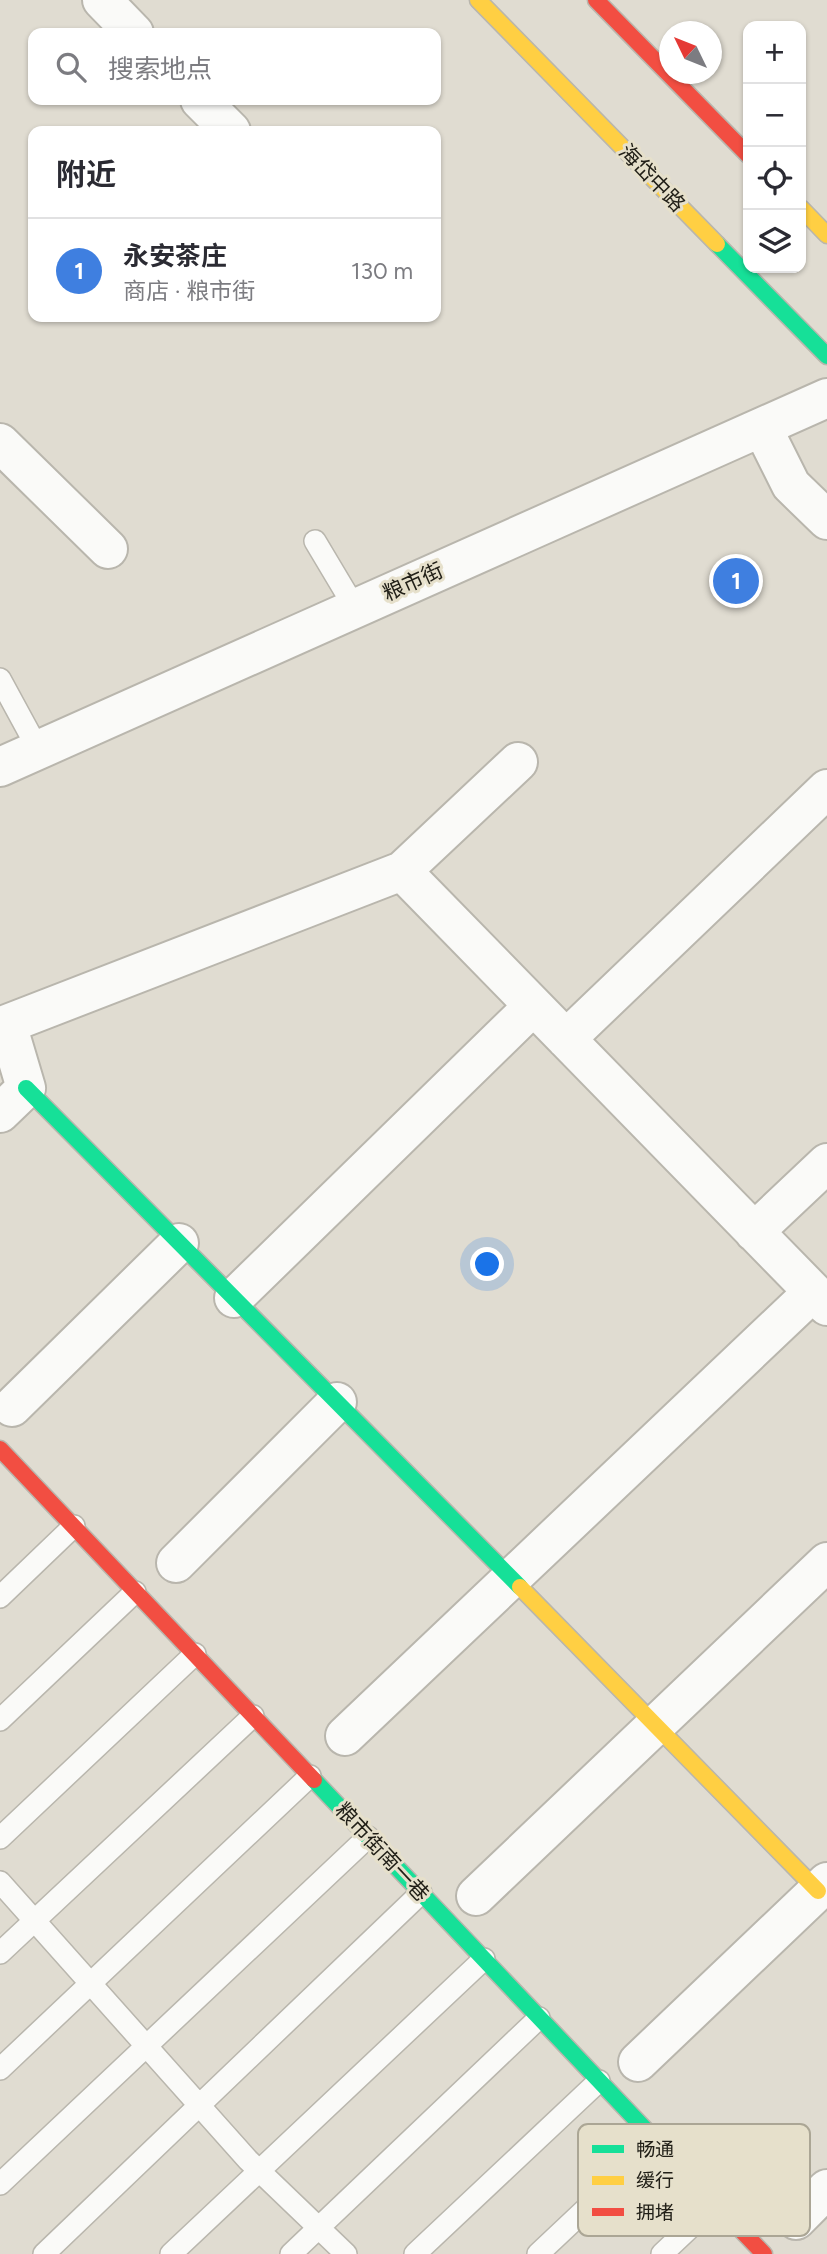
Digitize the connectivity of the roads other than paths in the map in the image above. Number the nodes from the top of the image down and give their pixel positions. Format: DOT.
graph roads {
  1 [pos="102,0"];
  2 [pos="478,0"];
  3 [pos="596,0"];
  4 [pos="129,28"];
  5 [pos="205,105"];
  6 [pos="226,126"];
  7 [pos="743,150"];
  8 [pos="803,210"];
  9 [pos="827,235"];
  10 [pos="827,356"];
  11 [pos="827,398"];
  12 [pos="762,427"];
  13 [pos="0,443"];
  14 [pos="827,520"];
  15 [pos="315,541"];
  16 [pos="108,549"];
  17 [pos="355,608"];
  18 [pos="0,679"];
  19 [pos="38,749"];
  20 [pos="518,762"];
  21 [pos="0,767"];
  22 [pos="827,789"];
  23 [pos="402,871"];
  24 [pos="521,1018"];
  25 [pos="566,1039"];
  26 [pos="13,1101"];
  27 [pos="827,1163"];
  28 [pos="754,1232"];
  29 [pos="180,1243"];
  30 [pos="234,1298"];
  31 [pos="820,1299"];
  32 [pos="337,1402"];
  33 [pos="12,1407"];
  34 [pos="0,1449"];
  35 [pos="8,1473"];
  36 [pos="74,1527"];
  37 [pos="827,1562"];
  38 [pos="176,1563"];
  39 [pos="511,1577"];
  40 [pos="135,1592"];
  41 [pos="0,1597"];
  42 [pos="195,1654"];
  43 [pos="253,1716"];
  44 [pos="0,1720"];
  45 [pos="657,1725"];
  46 [pos="345,1736"];
  47 [pos="310,1776"];
  48 [pos="368,1837"];
  49 [pos="0,1838"];
  50 [pos="0,1882"];
  51 [pos="822,1886"];
  52 [pos="421,1893"];
  53 [pos="476,1896"];
  54 [pos="35,1921"];
  55 [pos="0,1954"];
  56 [pos="484,1959"];
  57 [pos="90,1983"];
  58 [pos="540,2018"];
  59 [pos="146,2046"];
  60 [pos="638,2062"];
  61 [pos="0,2069"];
  62 [pos="599,2081"];
  63 [pos="199,2105"];
  64 [pos="640,2124"];
  65 [pos="259,2171"];
  66 [pos="0,2184"];
  67 [pos="827,2189"];
  68 [pos="810,2206"];
  69 [pos="578,2216"];
  70 [pos="320,2227"];
  71 [pos="681,2236"];
  72 [pos="747,2236"];
  73 [pos="44,2254"];
  74 [pos="171,2254"];
  75 [pos="291,2254"];
  76 [pos="346,2254"];
  77 [pos="415,2254"];
  78 [pos="538,2254"];
  79 [pos="662,2254"];
  80 [pos="764,2254"];
  1 -- 4 [label="street"];
  2 -- 10 [label="street, 海岱中路"];
  3 -- 7 [label="street"];
  5 -- 6 [label="street"];
  8 -- 9 [label="street"];
  11 -- 12 [label="street, 粮市街"];
  12 -- 14 [label="street"];
  12 -- 17 [label="street, 粮市街"];
  13 -- 16 [label="street"];
  15 -- 17 [label="lane"];
  17 -- 19 [label="street, 粮市街"];
  18 -- 19 [label="lane"];
  19 -- 21 [label="street, 粮市街"];
  20 -- 23 [label="street"];
  22 -- 25 [label="street"];
  23 -- 25 [label="street"];
  23 -- 26 [label="street"];
  24 -- 30 [label="street"];
  25 -- 28 [label="street"];
  26 -- 29 [label="street"];
  27 -- 28 [label="street"];
  28 -- 31 [label="street"];
  29 -- 30 [label="street"];
  29 -- 33 [label="street"];
  30 -- 32 [label="street"];
  31 -- 39 [label="street"];
  32 -- 38 [label="street"];
  32 -- 39 [label="street"];
  34 -- 35 [label="street, 粮市街南一巷"];
  35 -- 36 [label="street, 粮市街南一巷"];
  36 -- 40 [label="street, 粮市街南一巷"];
  36 -- 41 [label="lane"];
  37 -- 45 [label="street"];
  39 -- 45 [label="street"];
  39 -- 46 [label="street"];
  40 -- 42 [label="street, 粮市街南一巷"];
  40 -- 44 [label="lane"];
  42 -- 43 [label="street, 粮市街南一巷"];
  42 -- 49 [label="lane"];
  43 -- 47 [label="street, 粮市街南一巷"];
  43 -- 54 [label="lane"];
  45 -- 51 [label="street"];
  45 -- 53 [label="street"];
  47 -- 48 [label="street, 粮市街南一巷"];
  47 -- 57 [label="lane"];
  48 -- 52 [label="street, 粮市街南一巷"];
  48 -- 59 [label="lane"];
  50 -- 54 [label="lane"];
  51 -- 60 [label="street"];
  52 -- 56 [label="street, 粮市街南一巷"];
  52 -- 63 [label="lane"];
  54 -- 55 [label="lane"];
  54 -- 57 [label="lane"];
  56 -- 58 [label="street, 粮市街南一巷"];
  56 -- 65 [label="lane"];
  57 -- 59 [label="lane"];
  57 -- 61 [label="lane"];
  58 -- 62 [label="street, 粮市街南一巷"];
  58 -- 70 [label="lane"];
  59 -- 63 [label="lane"];
  59 -- 66 [label="lane"];
  62 -- 64 [label="street, 粮市街南一巷"];
  62 -- 77 [label="lane"];
  63 -- 65 [label="lane"];
  63 -- 73 [label="lane"];
  65 -- 70 [label="lane"];
  65 -- 74 [label="lane"];
  67 -- 68 [label="street"];
  69 -- 78 [label="lane"];
  70 -- 75 [label="lane"];
  70 -- 76 [label="lane"];
  71 -- 79 [label="lane"];
  72 -- 80 [label="street, 粮市街南一巷"];
}
